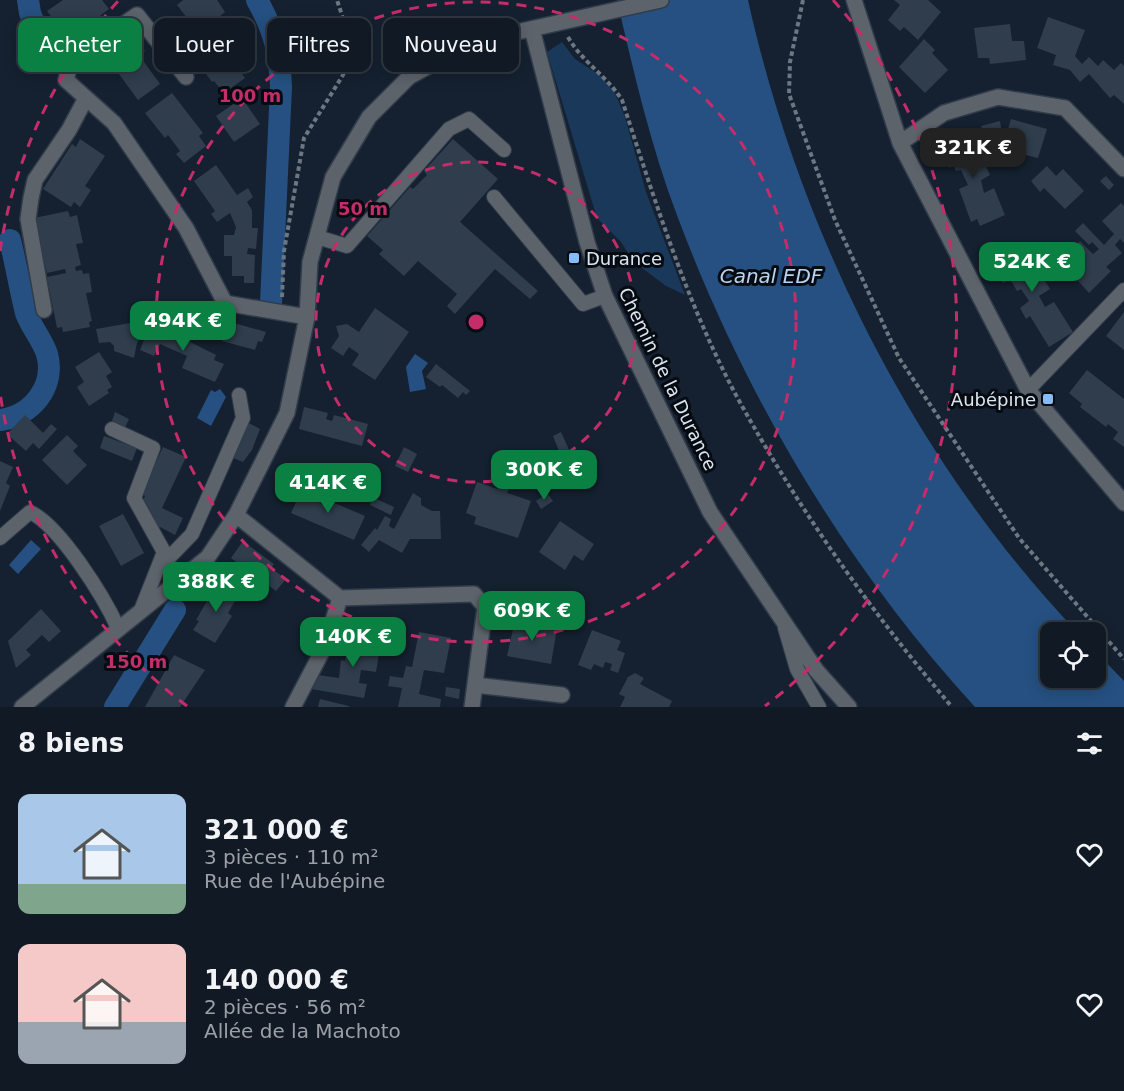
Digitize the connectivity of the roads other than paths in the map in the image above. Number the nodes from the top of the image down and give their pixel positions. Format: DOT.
graph roads {
  1 [pos="661,0"];
  2 [pos="854,0"];
  3 [pos="532,29"];
  4 [pos="186,77"];
  5 [pos="86,98"];
  6 [pos="900,143"];
  7 [pos="504,150"];
  8 [pos="1124,169"];
  9 [pos="494,197"];
  10 [pos="316,237"];
  11 [pos="1124,290"];
  12 [pos="605,296"];
  13 [pos="44,310"];
  14 [pos="307,317"];
  15 [pos="1028,390"];
  16 [pos="239,395"];
  17 [pos="112,429"];
  18 [pos="1124,503"];
  19 [pos="236,515"];
  20 [pos="0,538"];
  21 [pos="156,571"];
  22 [pos="340,598"];
  23 [pos="141,610"];
  24 [pos="782,620"];
  25 [pos="118,628"];
  26 [pos="475,685"];
  27 [pos="562,695"];
  28 [pos="22,707"];
  29 [pos="293,707"];
  30 [pos="472,707"];
  31 [pos="819,707"];
  32 [pos="849,707"];
  1 -- 3 [label="street"];
  2 -- 6 [label="street"];
  3 -- 10 [label="street"];
  3 -- 12 [label="street, Chemin de la Durance"];
  4 -- 5 [label="street"];
  5 -- 13 [label="street"];
  5 -- 14 [label="street"];
  6 -- 8 [label="street"];
  6 -- 15 [label="street"];
  7 -- 10 [label="lane"];
  9 -- 12 [label="lane"];
  10 -- 14 [label="street"];
  11 -- 15 [label="lane"];
  12 -- 24 [label="street, Chemin de la Durance"];
  14 -- 19 [label="street"];
  15 -- 18 [label="street"];
  16 -- 21 [label="lane"];
  17 -- 21 [label="lane"];
  19 -- 22 [label="street"];
  19 -- 23 [label="street"];
  20 -- 25 [label="lane"];
  21 -- 23 [label="lane"];
  22 -- 26 [label="street"];
  22 -- 29 [label="street"];
  23 -- 25 [label="street"];
  24 -- 31 [label="lane"];
  24 -- 32 [label="street, Chemin de la Durance"];
  25 -- 28 [label="street"];
  26 -- 27 [label="street"];
  26 -- 30 [label="street"];
}
